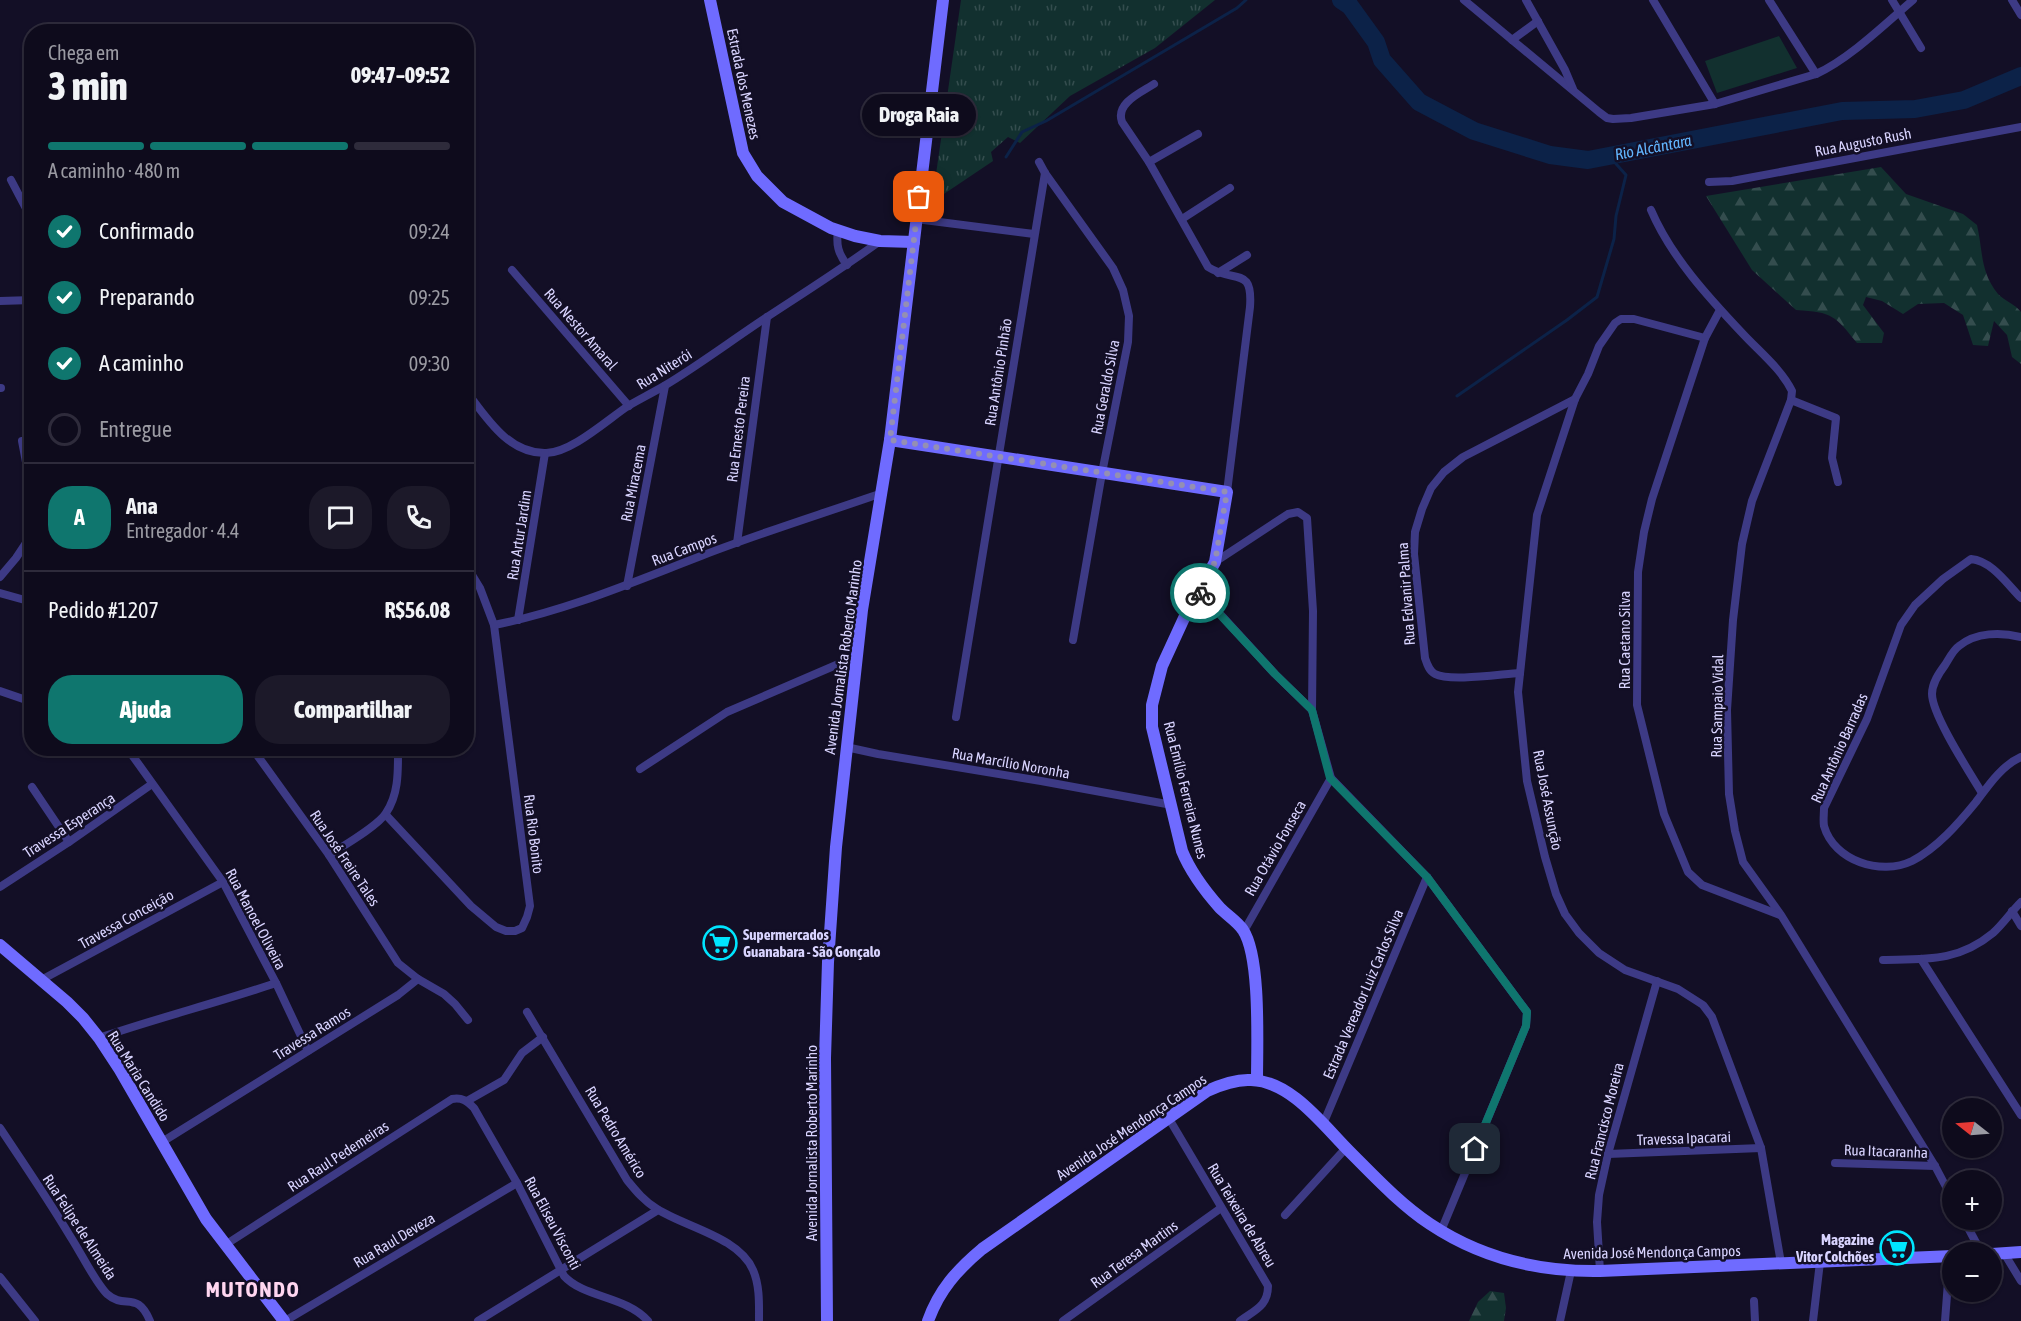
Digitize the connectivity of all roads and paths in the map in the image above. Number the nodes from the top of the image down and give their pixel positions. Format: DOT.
graph roads {
  1 [pos="711,0"];
  2 [pos="943,0"];
  3 [pos="1464,0"];
  4 [pos="1526,0"];
  5 [pos="1653,0"];
  6 [pos="1769,0"];
  7 [pos="1892,0"];
  8 [pos="1913,0"];
  9 [pos="2012,0"];
  10 [pos="1900,12"];
  11 [pos="2021,15"];
  12 [pos="1538,21"];
  13 [pos="1512,40"];
  14 [pos="1921,48"];
  15 [pos="1816,74"];
  16 [pos="1154,84"];
  17 [pos="1573,90"];
  18 [pos="1715,104"];
  19 [pos="2021,127"];
  20 [pos="1198,134"];
  21 [pos="1039,162"];
  22 [pos="1149,162"];
  23 [pos="1045,173"];
  24 [pos="10,180"];
  25 [pos="1709,182"];
  26 [pos="1230,188"];
  27 [pos="24,205"];
  28 [pos="1651,210"];
  29 [pos="916,219"];
  30 [pos="1182,219"];
  31 [pos="838,230"];
  32 [pos="1034,234"];
  33 [pos="880,241"];
  34 [pos="914,242"];
  35 [pos="1247,255"];
  36 [pos="847,266"];
  37 [pos="512,270"];
  38 [pos="1218,273"];
  39 [pos="24,300"];
  40 [pos="0,301"];
  41 [pos="1720,310"];
  42 [pos="767,317"];
  43 [pos="1705,338"];
  44 [pos="665,386"];
  45 [pos="1575,399"];
  46 [pos="1791,400"];
  47 [pos="474,401"];
  48 [pos="629,406"];
  49 [pos="890,440"];
  50 [pos="22,441"];
  51 [pos="24,452"];
  52 [pos="545,453"];
  53 [pos="998,458"];
  54 [pos="1102,473"];
  55 [pos="1838,482"];
  56 [pos="1227,492"];
  57 [pos="882,493"];
  58 [pos="737,543"];
  59 [pos="24,547"];
  60 [pos="1215,562"];
  61 [pos="0,577"];
  62 [pos="474,578"];
  63 [pos="627,586"];
  64 [pos="1199,591"];
  65 [pos="0,593"];
  66 [pos="2021,598"];
  67 [pos="24,600"];
  68 [pos="518,620"];
  69 [pos="494,625"];
  70 [pos="2021,637"];
  71 [pos="1073,640"];
  72 [pos="857,656"];
  73 [pos="1520,673"];
  74 [pos="0,691"];
  75 [pos="24,699"];
  76 [pos="1312,710"];
  77 [pos="956,717"];
  78 [pos="846,747"];
  79 [pos="133,756"];
  80 [pos="258,756"];
  81 [pos="398,756"];
  82 [pos="2021,757"];
  83 [pos="640,769"];
  84 [pos="1330,778"];
  85 [pos="152,784"];
  86 [pos="32,788"];
  87 [pos="1982,793"];
  88 [pos="1172,806"];
  89 [pos="386,815"];
  90 [pos="69,842"];
  91 [pos="329,855"];
  92 [pos="1427,877"];
  93 [pos="223,882"];
  94 [pos="0,887"];
  95 [pos="2021,902"];
  96 [pos="2012,911"];
  97 [pos="1780,915"];
  98 [pos="2021,926"];
  99 [pos="1244,931"];
  100 [pos="0,945"];
  101 [pos="1921,959"];
  102 [pos="1883,960"];
  103 [pos="418,979"];
  104 [pos="43,980"];
  105 [pos="1657,981"];
  106 [pos="276,983"];
  107 [pos="527,1012"];
  108 [pos="468,1020"];
  109 [pos="543,1037"];
  110 [pos="99,1038"];
  111 [pos="308,1051"];
  112 [pos="1257,1080"];
  113 [pos="467,1101"];
  114 [pos="2021,1115"];
  115 [pos="1168,1117"];
  116 [pos="1324,1122"];
  117 [pos="0,1128"];
  118 [pos="4,1142"];
  119 [pos="162,1142"];
  120 [pos="1346,1148"];
  121 [pos="1761,1148"];
  122 [pos="1608,1154"];
  123 [pos="1835,1163"];
  124 [pos="1935,1166"];
  125 [pos="1942,1179"];
  126 [pos="517,1183"];
  127 [pos="1221,1208"];
  128 [pos="658,1210"];
  129 [pos="1285,1215"];
  130 [pos="1441,1231"];
  131 [pos="225,1245"];
  132 [pos="2021,1252"];
  133 [pos="2002,1254"];
  134 [pos="1942,1256"];
  135 [pos="2002,1259"];
  136 [pos="1820,1262"];
  137 [pos="1781,1263"];
  138 [pos="561,1270"];
  139 [pos="1570,1271"];
  140 [pos="1600,1271"];
  141 [pos="0,1277"];
  142 [pos="2021,1281"];
  143 [pos="1754,1301"];
  144 [pos="1947,1302"];
  145 [pos="35,1321"];
  146 [pos="150,1321"];
  147 [pos="285,1321"];
  148 [pos="478,1321"];
  149 [pos="648,1321"];
  150 [pos="759,1321"];
  151 [pos="827,1321"];
  152 [pos="928,1321"];
  153 [pos="1063,1321"];
  154 [pos="1240,1321"];
  155 [pos="1560,1321"];
  156 [pos="1755,1321"];
  157 [pos="1814,1321"];
  158 [pos="1945,1321"];
  1 -- 31 [label="main road, Estrada dos Menezes"];
  2 -- 29 [label="main road, Avenida Jornalista Roberto Marinho"];
  3 -- 13 [label="street"];
  4 -- 12 [label="street"];
  5 -- 18 [label="street"];
  6 -- 15 [label="street"];
  7 -- 10 [label="street"];
  8 -- 10 [label="street"];
  9 -- 11 [label="street"];
  10 -- 14 [label="street"];
  10 -- 15 [label="street"];
  12 -- 13 [label="street"];
  12 -- 17 [label="street"];
  13 -- 17 [label="street"];
  15 -- 18 [label="street"];
  16 -- 22 [label="street"];
  17 -- 18 [label="street"];
  19 -- 25 [label="street, Rua Augusto Rush"];
  20 -- 22 [label="street"];
  21 -- 23 [label="street, Rua Geraldo Silva"];
  22 -- 30 [label="street"];
  23 -- 32 [label="street, Rua Antônio Pinhão"];
  23 -- 54 [label="street, Rua Geraldo Silva"];
  24 -- 27 [label="street"];
  26 -- 30 [label="street"];
  28 -- 41 [label="street"];
  29 -- 32 [label="street"];
  29 -- 34 [label="main road, Avenida Jornalista Roberto Marinho"];
  30 -- 38 [label="street"];
  31 -- 33 [label="main road, Estrada dos Menezes"];
  31 -- 36 [label="street"];
  32 -- 53 [label="street, Rua Antônio Pinhão"];
  33 -- 34 [label="main road, Estrada dos Menezes"];
  33 -- 36 [label="street, Rua Niterói"];
  34 -- 49 [label="main road, Avenida Jornalista Roberto Marinho"];
  35 -- 38 [label="street"];
  36 -- 42 [label="street, Rua Niterói"];
  37 -- 48 [label="street, Rua Nestor Amaral"];
  38 -- 56 [label="street, Rua Emílio Ferreira Nunes"];
  39 -- 40 [label="street"];
  41 -- 43 [label="street, Rua Caetano Silva"];
  41 -- 46 [label="street"];
  42 -- 44 [label="street, Rua Niterói"];
  42 -- 58 [label="street, Rua Ernesto Pereira"];
  43 -- 45 [label="street, Rua José Assunção"];
  43 -- 97 [label="street, Rua Caetano Silva"];
  44 -- 48 [label="street, Rua Niterói"];
  44 -- 63 [label="street, Rua Miracema"];
  45 -- 73 [label="street, Rua José Assunção"];
  45 -- 73 [label="street, Rua Edvanir Palma"];
  46 -- 55 [label="street"];
  46 -- 97 [label="street, Rua Sampaio Vidal"];
  47 -- 52 [label="street"];
  48 -- 52 [label="street, Rua Niterói"];
  49 -- 53 [label="main road"];
  49 -- 57 [label="main road, Avenida Jornalista Roberto Marinho"];
  50 -- 51 [label="street"];
  52 -- 68 [label="street, Rua Artur Jardim"];
  53 -- 54 [label="main road"];
  53 -- 77 [label="street, Rua Antônio Pinhão"];
  54 -- 56 [label="main road"];
  54 -- 71 [label="street, Rua Geraldo Silva"];
  56 -- 60 [label="main road, Rua Emílio Ferreira Nunes"];
  57 -- 58 [label="street, Rua Campos"];
  57 -- 72 [label="main road, Avenida Jornalista Roberto Marinho"];
  58 -- 63 [label="street, Rua Campos"];
  59 -- 61 [label="street"];
  60 -- 64 [label="main road, Rua Emílio Ferreira Nunes"];
  60 -- 76 [label="street"];
  62 -- 69 [label="street, Rua Rio Bonito"];
  63 -- 68 [label="street, Rua Campos"];
  64 -- 76 [label="street"];
  64 -- 88 [label="main road, Rua Emílio Ferreira Nunes"];
  65 -- 67 [label="street"];
  66 -- 87 [label="street, Rua Antônio Barradas"];
  68 -- 69 [label="street, Rua Campos"];
  69 -- 89 [label="street, Rua Rio Bonito"];
  70 -- 87 [label="street"];
  72 -- 78 [label="main road, Avenida Jornalista Roberto Marinho"];
  72 -- 83 [label="street"];
  73 -- 105 [label="street, Rua José Assunção"];
  74 -- 75 [label="street"];
  76 -- 84 [label="street"];
  78 -- 88 [label="street, Rua Marcílio Noronha"];
  78 -- 151 [label="main road, Avenida Jornalista Roberto Marinho"];
  79 -- 85 [label="street, Rua Manoel Oliveira"];
  80 -- 91 [label="street, Rua José Freire Tales"];
  81 -- 89 [label="street"];
  82 -- 87 [label="street, Rua Antônio Barradas"];
  84 -- 92 [label="street"];
  84 -- 99 [label="street, Rua Otávio Fonseca"];
  85 -- 90 [label="street, Travessa Esperança"];
  85 -- 93 [label="street, Rua Manoel Oliveira"];
  86 -- 90 [label="street"];
  88 -- 99 [label="main road, Rua Emílio Ferreira Nunes"];
  89 -- 91 [label="street"];
  90 -- 94 [label="street, Travessa Esperança"];
  91 -- 103 [label="street, Rua José Freire Tales"];
  92 -- 116 [label="street, Estrada Vereador Luiz Carlos Silva"];
  92 -- 130 [label="street"];
  93 -- 104 [label="street, Travessa Conceição"];
  93 -- 106 [label="street, Rua Manoel Oliveira"];
  95 -- 96 [label="street"];
  96 -- 98 [label="street"];
  96 -- 101 [label="street"];
  97 -- 124 [label="street, Rua Sampaio Vidal"];
  99 -- 112 [label="main road, Rua Emílio Ferreira Nunes"];
  100 -- 104 [label="main road, Rua Maria Candido"];
  101 -- 102 [label="street"];
  101 -- 114 [label="street"];
  103 -- 108 [label="street"];
  103 -- 111 [label="street, Travessa Ramos"];
  104 -- 110 [label="main road, Rua Maria Candido"];
  105 -- 121 [label="street, Rua José Assunção"];
  105 -- 122 [label="street, Rua Francisco Moreira"];
  106 -- 110 [label="street"];
  106 -- 111 [label="street, Rua Manoel Oliveira"];
  107 -- 109 [label="street, Rua Pedro Américo"];
  109 -- 113 [label="street, Rua Raul Pedemeiras"];
  109 -- 128 [label="street, Rua Pedro Américo"];
  110 -- 119 [label="main road, Rua Maria Candido"];
  111 -- 119 [label="street, Travessa Ramos"];
  112 -- 115 [label="main road, Avenida José Mendonça Campos"];
  112 -- 116 [label="main road, Avenida José Mendonça Campos"];
  113 -- 126 [label="street, Rua Eliseu Visconti"];
  113 -- 131 [label="street, Rua Raul Pedemeiras"];
  115 -- 127 [label="street, Rua Teixeira de Abreu"];
  115 -- 152 [label="main road, Avenida José Mendonça Campos"];
  116 -- 120 [label="main road, Avenida José Mendonça Campos"];
  117 -- 118 [label="street, Rua Felipe de Almeida"];
  118 -- 146 [label="street, Rua Felipe de Almeida"];
  119 -- 131 [label="main road, Rua Maria Candido"];
  120 -- 129 [label="street"];
  120 -- 130 [label="main road, Avenida José Mendonça Campos"];
  121 -- 122 [label="street, Travessa Ipacarai"];
  121 -- 137 [label="street, Rua José Assunção"];
  122 -- 140 [label="street, Rua Francisco Moreira"];
  123 -- 124 [label="street, Rua Itacaranha"];
  124 -- 125 [label="street, Rua Sampaio Vidal"];
  126 -- 138 [label="street, Rua Eliseu Visconti"];
  126 -- 147 [label="street, Rua Raul Deveza"];
  127 -- 153 [label="street, Rua Teresa Martins"];
  127 -- 154 [label="street, Rua Teixeira de Abreu"];
  128 -- 138 [label="street"];
  128 -- 150 [label="street, Rua Pedro Américo"];
  130 -- 139 [label="main road, Avenida José Mendonça Campos"];
  131 -- 147 [label="main road, Rua Maria Candido"];
  132 -- 133 [label="main road"];
  134 -- 136 [label="main road, Avenida José Mendonça Campos"];
  135 -- 142 [label="street"];
  136 -- 137 [label="main road, Avenida José Mendonça Campos"];
  136 -- 157 [label="street"];
  137 -- 140 [label="main road, Avenida José Mendonça Campos"];
  138 -- 148 [label="street"];
  138 -- 149 [label="street, Rua Eliseu Visconti"];
  139 -- 140 [label="main road, Avenida José Mendonça Campos"];
  139 -- 155 [label="street"];
  141 -- 145 [label="street"];
  143 -- 156 [label="street"];
  144 -- 158 [label="street"];
}
